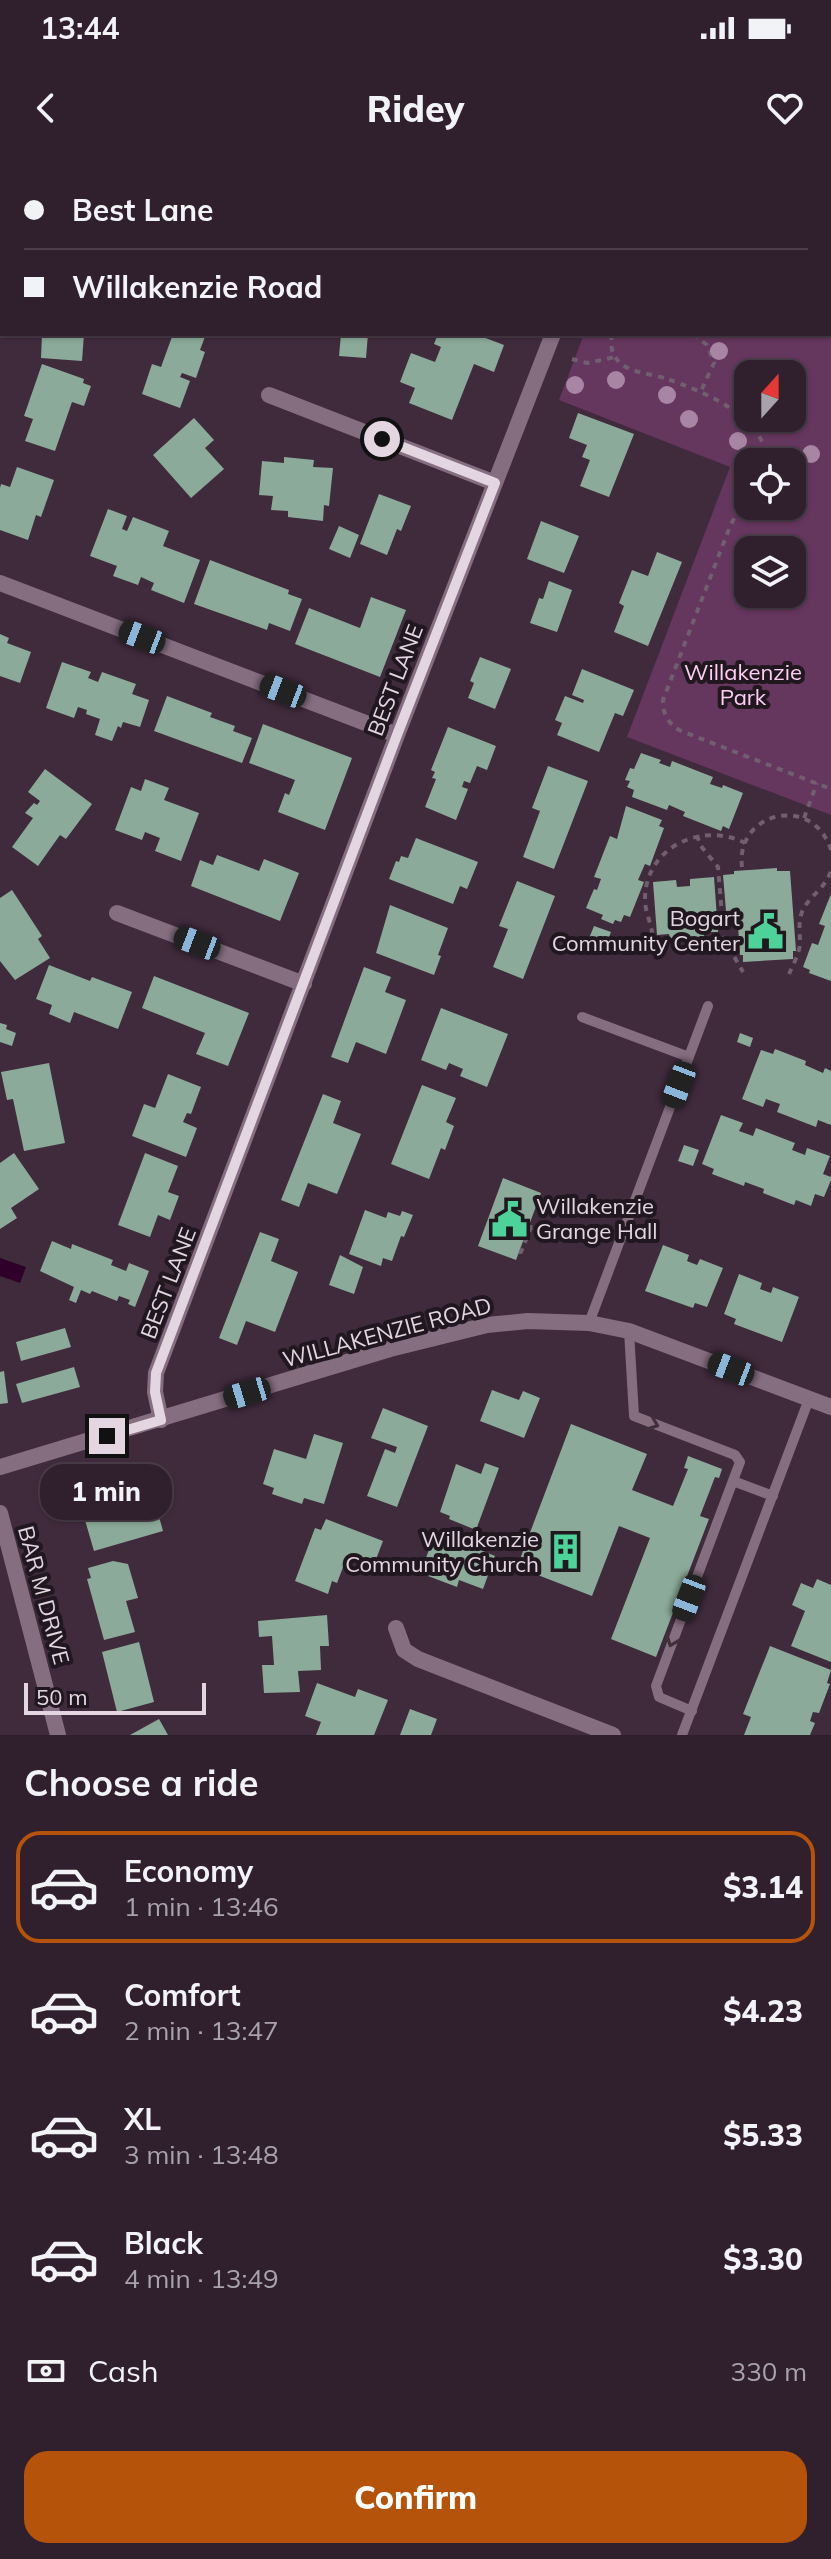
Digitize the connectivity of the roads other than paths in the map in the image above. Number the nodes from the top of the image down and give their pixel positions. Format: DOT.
graph roads {
  1 [pos="552,336"];
  2 [pos="269,395"];
  3 [pos="495,483"];
  4 [pos="0,583"];
  5 [pos="397,735"];
  6 [pos="117,913"];
  7 [pos="304,984"];
  8 [pos="708,1006"];
  9 [pos="582,1017"];
  10 [pos="689,1057"];
  11 [pos="589,1323"];
  12 [pos="629,1331"];
  13 [pos="809,1399"];
  14 [pos="831,1407"];
  15 [pos="161,1420"];
  16 [pos="0,1467"];
  17 [pos="733,1481"];
  18 [pos="773,1496"];
  19 [pos="0,1513"];
  20 [pos="396,1628"];
  21 [pos="692,1711"];
  22 [pos="58,1735"];
  23 [pos="613,1735"];
  24 [pos="682,1735"];
  1 -- 3 [label="street, BEST LANE"];
  2 -- 3 [label="street"];
  3 -- 5 [label="street, BEST LANE"];
  4 -- 5 [label="street"];
  5 -- 7 [label="street, BEST LANE"];
  6 -- 7 [label="street"];
  7 -- 15 [label="street, BEST LANE"];
  8 -- 10 [label="lane"];
  9 -- 10 [label="lane"];
  10 -- 11 [label="lane"];
  11 -- 12 [label="street, WILLAKENZIE ROAD"];
  11 -- 15 [label="street, WILLAKENZIE ROAD"];
  12 -- 13 [label="street, WILLAKENZIE ROAD"];
  12 -- 17 [label="lane, one-way"];
  13 -- 14 [label="street, WILLAKENZIE ROAD"];
  13 -- 18 [label="lane"];
  15 -- 16 [label="street, WILLAKENZIE ROAD"];
  17 -- 18 [label="lane"];
  17 -- 21 [label="lane, one-way"];
  18 -- 21 [label="lane"];
  19 -- 22 [label="street, BAR M DRIVE"];
  20 -- 23 [label="street"];
  21 -- 24 [label="lane"];
}
